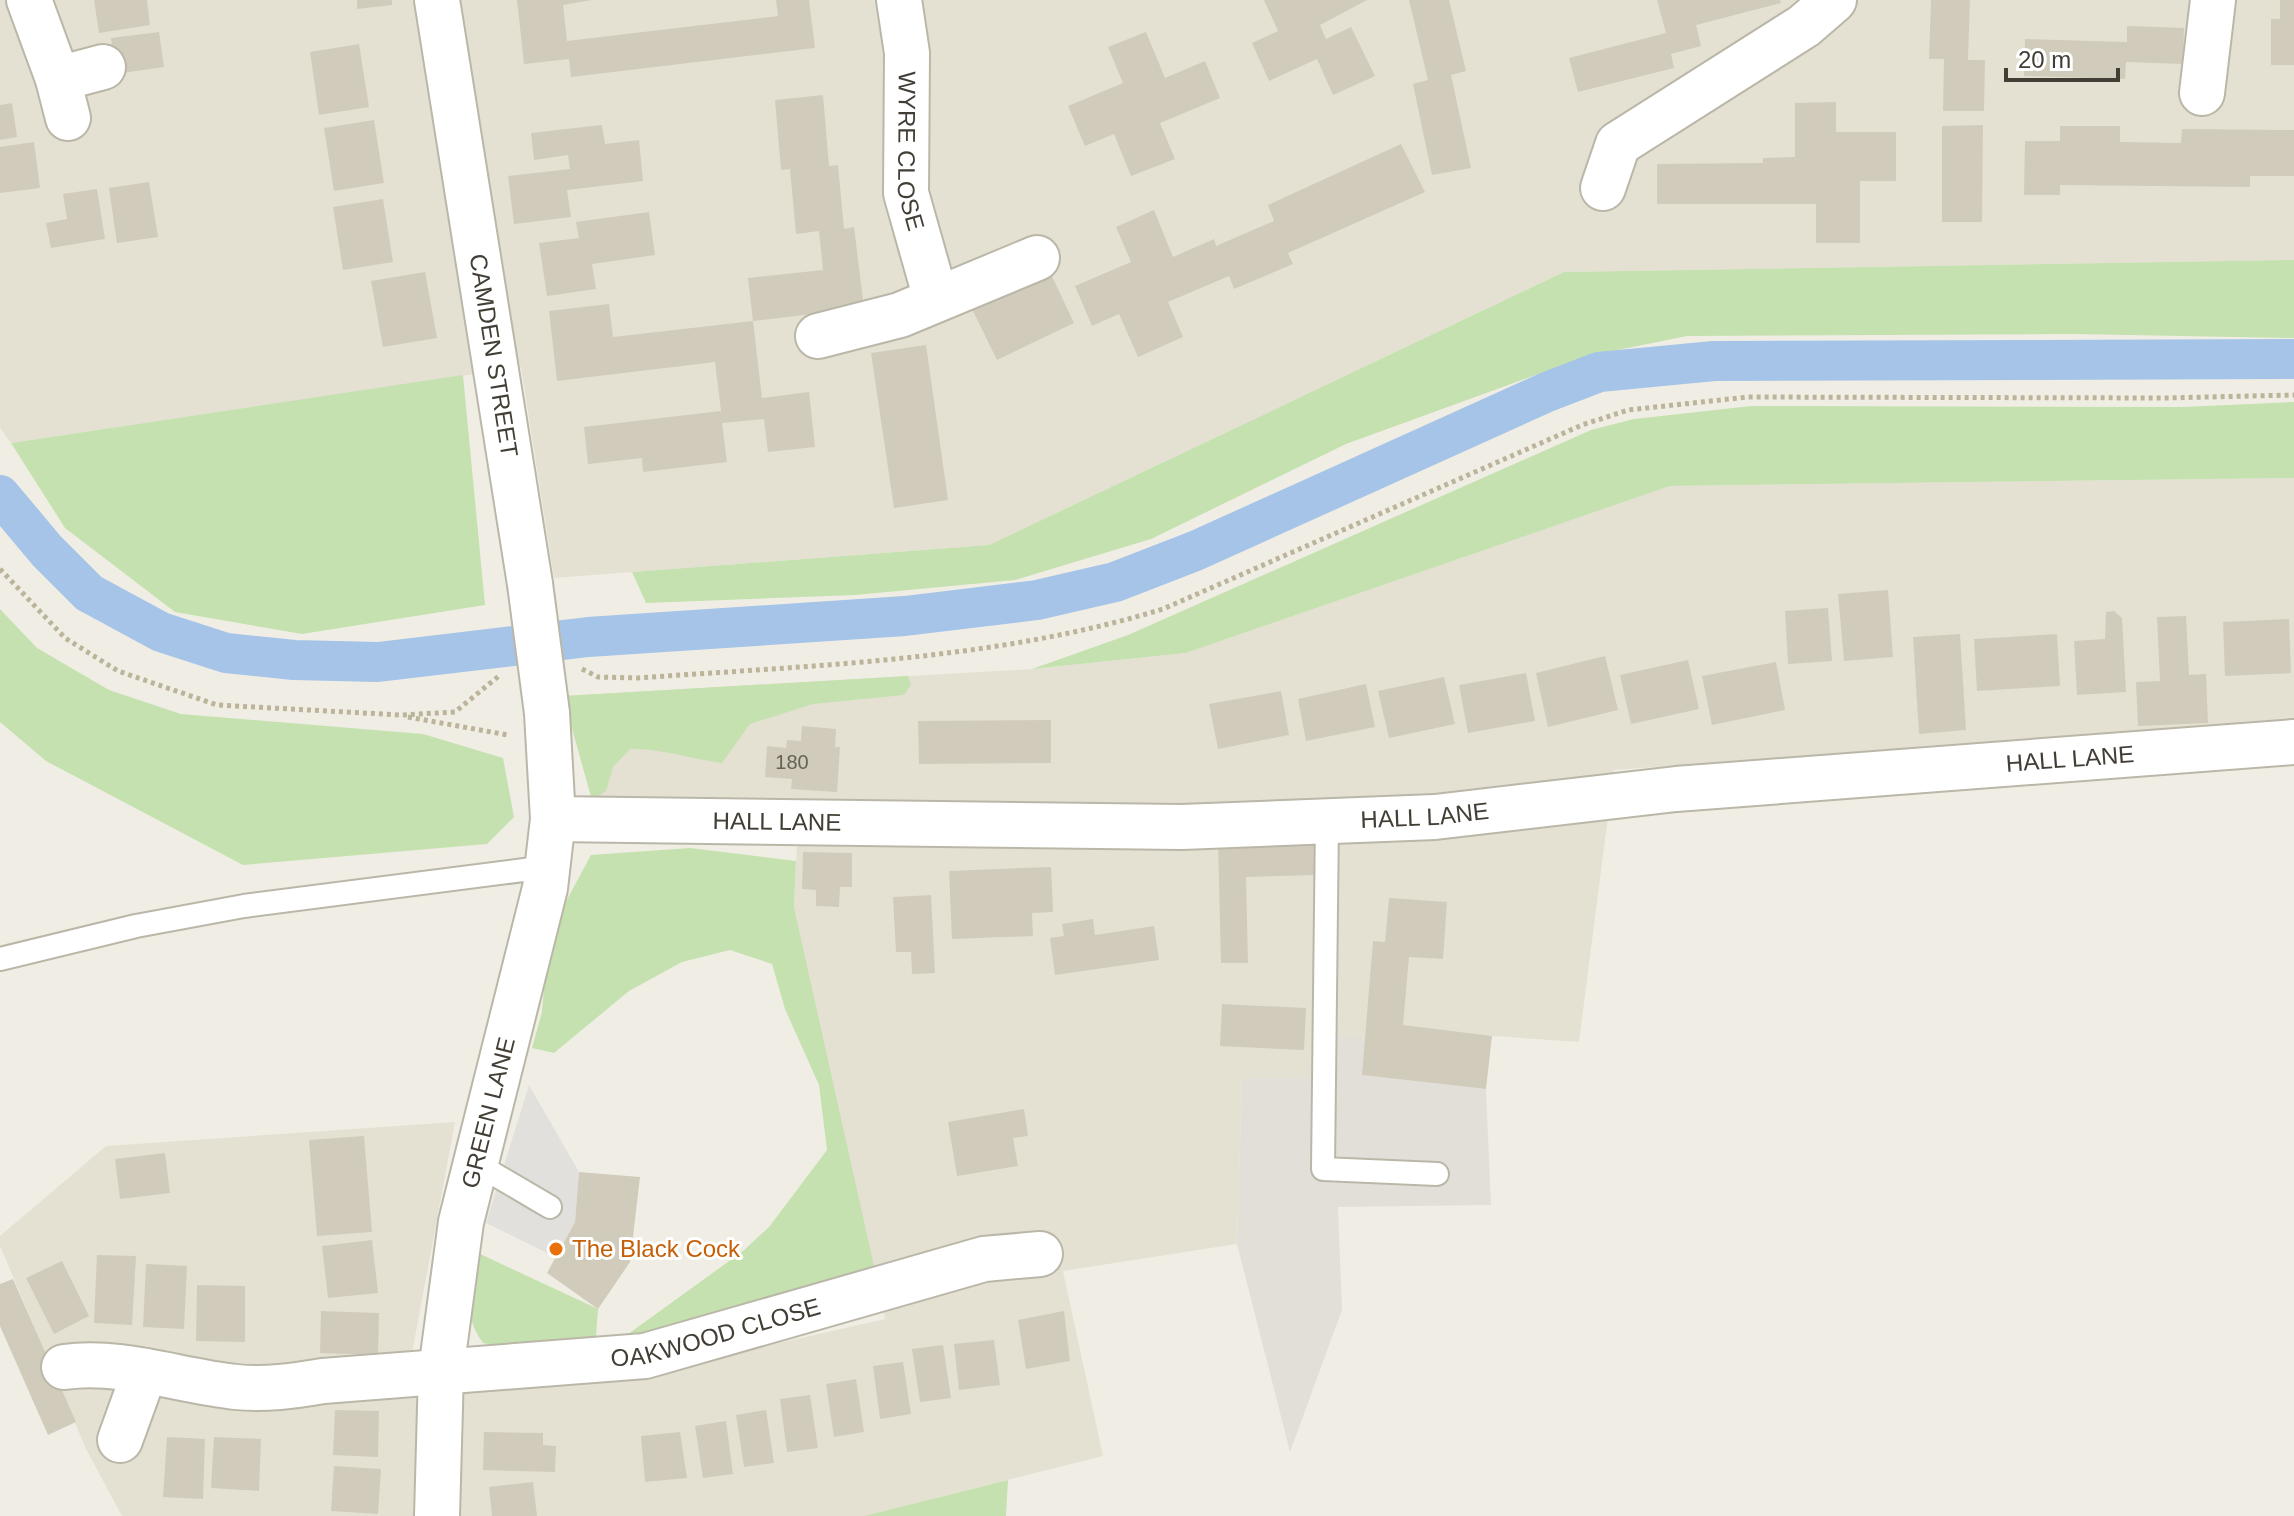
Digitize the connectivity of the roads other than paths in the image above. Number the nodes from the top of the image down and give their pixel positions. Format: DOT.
graph roads {
  1 [pos="29,0"];
  2 [pos="437,0"];
  3 [pos="899,0"];
  4 [pos="1834,0"];
  5 [pos="2213,0"];
  6 [pos="103,67"];
  7 [pos="2202,93"];
  8 [pos="1603,188"];
  9 [pos="1037,258"];
  10 [pos="936,299"];
  11 [pos="818,336"];
  12 [pos="530,724"];
  13 [pos="2294,742"];
  14 [pos="553,819"];
  15 [pos="1327,820"];
  16 [pos="547,867"];
  17 [pos="0,959"];
  18 [pos="475,1163"];
  19 [pos="1437,1174"];
  20 [pos="550,1207"];
  21 [pos="1040,1254"];
  22 [pos="64,1367"];
  23 [pos="145,1371"];
  24 [pos="441,1371"];
  25 [pos="120,1440"];
  26 [pos="437,1516"];
  1 -- 6 [label="street"];
  2 -- 12 [label="street, CAMDEN STREET, bridge"];
  3 -- 10 [label="street, WYRE CLOSE"];
  4 -- 8 [label="street"];
  5 -- 7 [label="street"];
  9 -- 10 [label="street"];
  10 -- 11 [label="street"];
  12 -- 14 [label="street, GREEN LANE"];
  13 -- 15 [label="street, HALL LANE"];
  14 -- 15 [label="street, HALL LANE"];
  14 -- 16 [label="street, GREEN LANE"];
  15 -- 19 [label="lane"];
  16 -- 17 [label="lane"];
  16 -- 18 [label="street, GREEN LANE"];
  18 -- 20 [label="lane"];
  18 -- 24 [label="street, GREEN LANE"];
  21 -- 24 [label="street, OAKWOOD CLOSE"];
  22 -- 23 [label="street, OAKWOOD CLOSE"];
  23 -- 24 [label="street, OAKWOOD CLOSE"];
  23 -- 25 [label="street"];
  24 -- 26 [label="street, GREEN LANE"];
}
